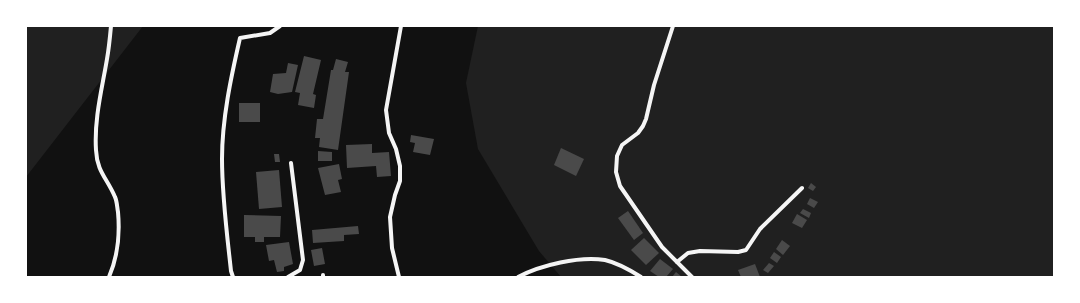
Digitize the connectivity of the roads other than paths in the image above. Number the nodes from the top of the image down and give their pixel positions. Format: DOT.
graph roads {
  1 [pos="111,26"];
  2 [pos="280,26"];
  3 [pos="401,26"];
  4 [pos="674,26"];
  5 [pos="291,163"];
  6 [pos="802,188"];
  7 [pos="677,262"];
  8 [pos="109,277"];
  9 [pos="233,277"];
  10 [pos="288,277"];
  11 [pos="399,277"];
  12 [pos="518,277"];
  13 [pos="642,277"];
  14 [pos="692,277"];
  1 -- 8 [label="street"];
  2 -- 9 [label="street"];
  3 -- 11 [label="street"];
  4 -- 7 [label="street"];
  5 -- 10 [label="street"];
  6 -- 7 [label="street"];
  7 -- 14 [label="street"];
  12 -- 13 [label="street"];
}
